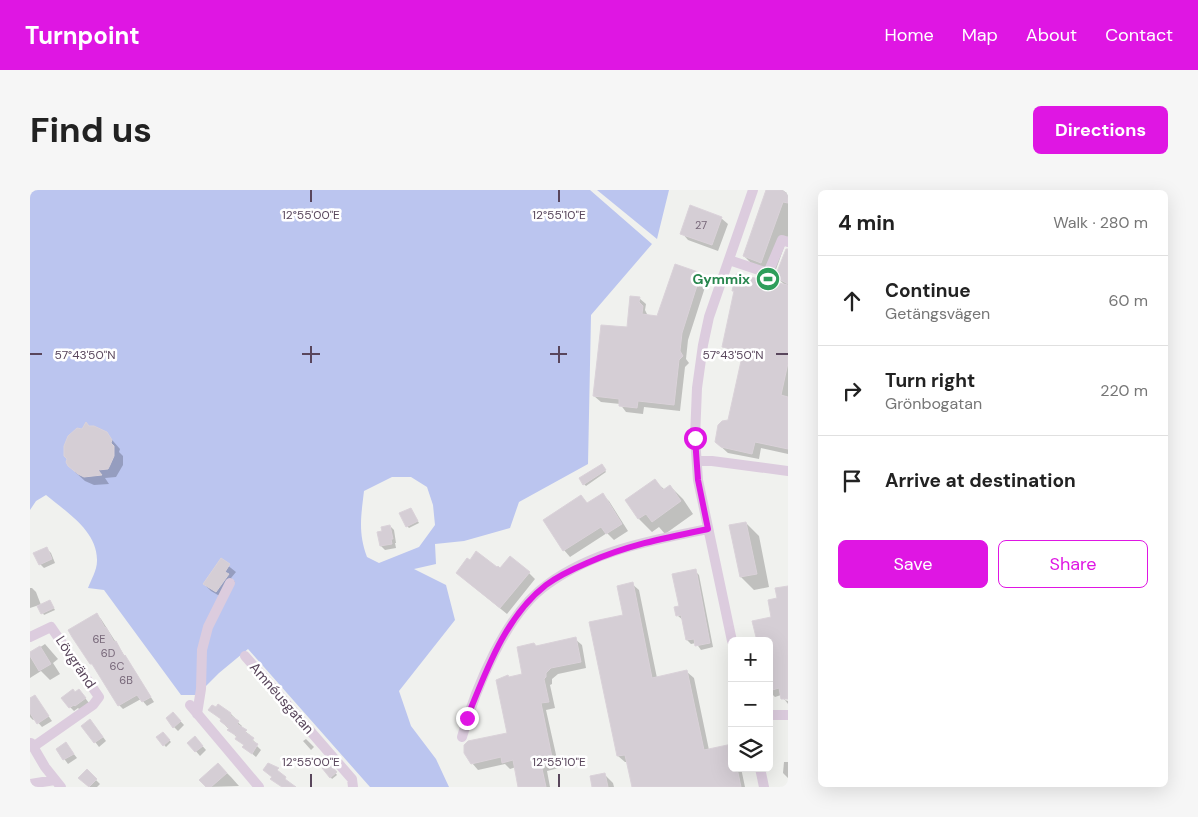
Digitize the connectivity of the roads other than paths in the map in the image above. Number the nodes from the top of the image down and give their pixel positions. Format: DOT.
graph roads {
  1 [pos="753,190"];
  2 [pos="788,242"];
  3 [pos="728,260"];
  4 [pos="697,462"];
  5 [pos="788,471"];
  6 [pos="708,529"];
  7 [pos="230,583"];
  8 [pos="30,637"];
  9 [pos="731,637"];
  10 [pos="246,656"];
  11 [pos="190,706"];
  12 [pos="197,714"];
  13 [pos="773,715"];
  14 [pos="788,715"];
  15 [pos="462,737"];
  16 [pos="32,745"];
  17 [pos="761,772"];
  18 [pos="30,784"];
  19 [pos="58,784"];
  20 [pos="259,787"];
  21 [pos="353,787"];
  22 [pos="764,787"];
  1 -- 3 [label="street"];
  2 -- 3 [label="street"];
  3 -- 4 [label="street"];
  4 -- 5 [label="street"];
  4 -- 6 [label="street"];
  6 -- 9 [label="street"];
  6 -- 15 [label="street"];
  7 -- 12 [label="street"];
  8 -- 16 [label="street, Lövgränd"];
  10 -- 21 [label="street, Amnéusgatan"];
  11 -- 12 [label="street"];
  12 -- 20 [label="street"];
  13 -- 14 [label="street"];
  16 -- 19 [label="street"];
  17 -- 22 [label="street"];
  18 -- 19 [label="street"];
}
